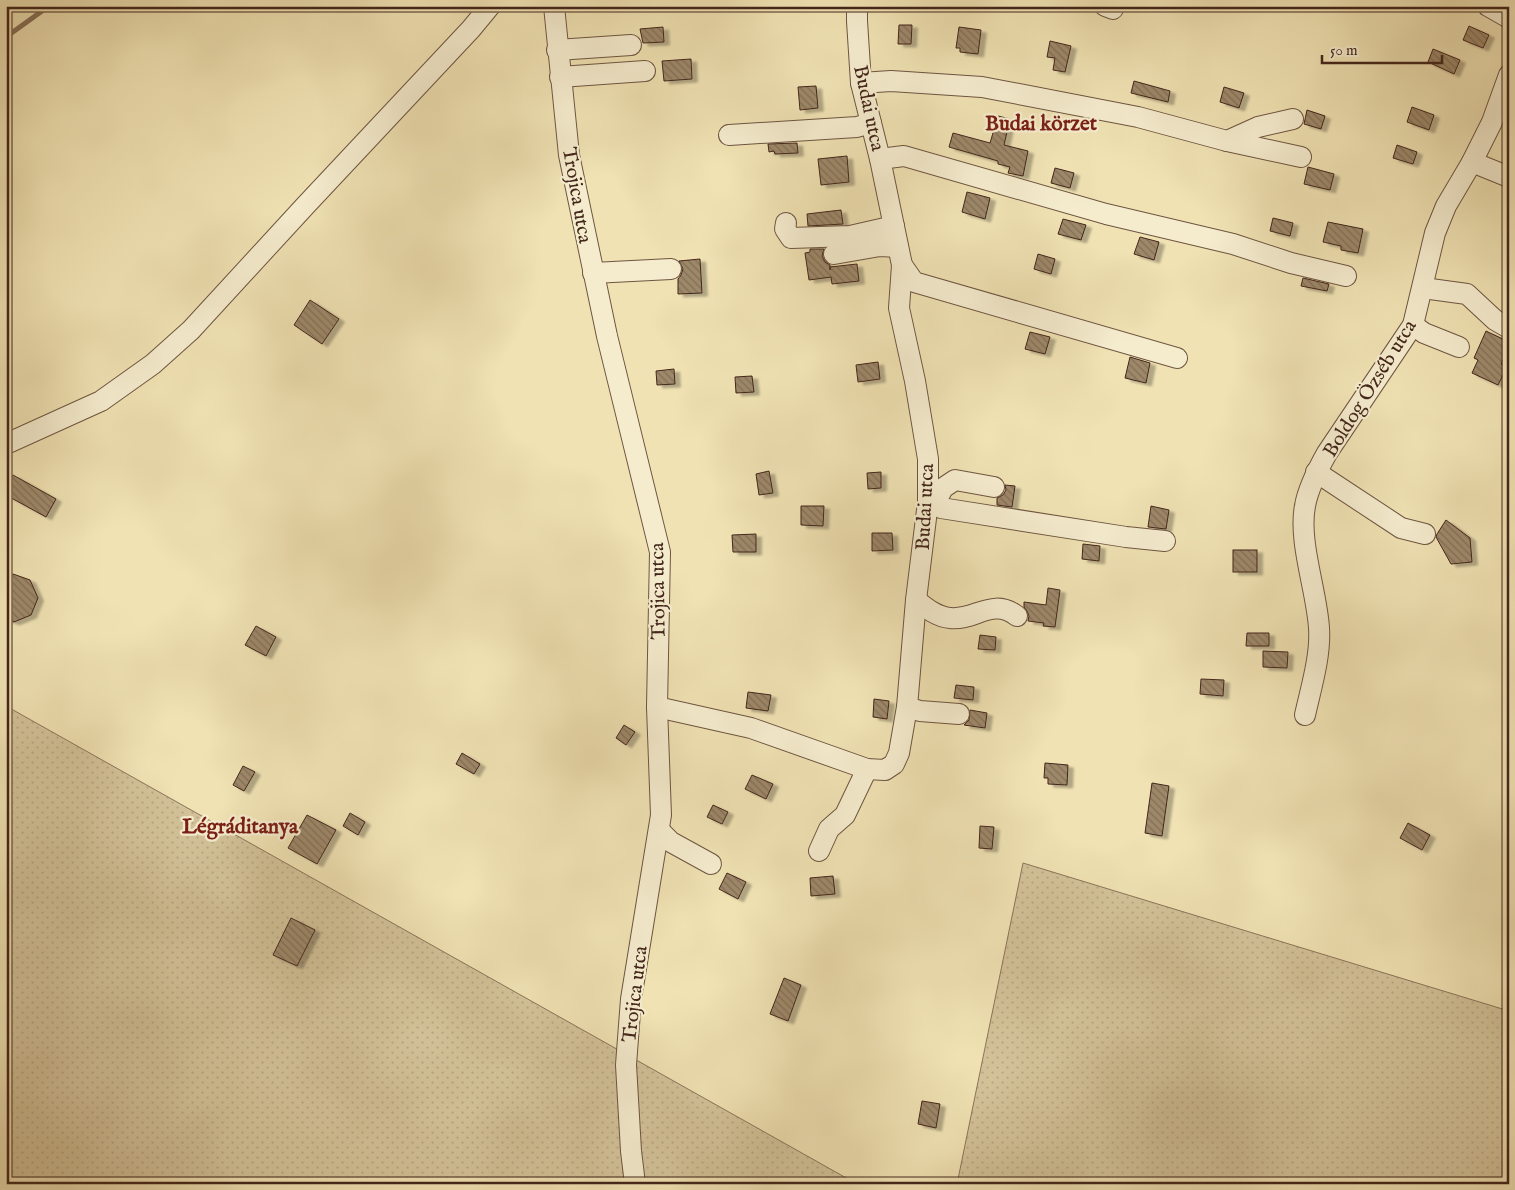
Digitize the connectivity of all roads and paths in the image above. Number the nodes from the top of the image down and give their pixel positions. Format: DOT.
graph roads {
  1 [pos="490,6"];
  2 [pos="554,6"];
  3 [pos="857,6"];
  4 [pos="1488,6"];
  5 [pos="1509,18"];
  6 [pos="631,45"];
  7 [pos="557,50"];
  8 [pos="645,71"];
  9 [pos="1509,75"];
  10 [pos="560,76"];
  11 [pos="861,83"];
  12 [pos="1293,119"];
  13 [pos="871,123"];
  14 [pos="729,135"];
  15 [pos="1227,141"];
  16 [pos="1301,157"];
  17 [pos="880,158"];
  18 [pos="1472,162"];
  19 [pos="1509,177"];
  20 [pos="786,223"];
  21 [pos="894,226"];
  22 [pos="834,254"];
  23 [pos="900,256"];
  24 [pos="670,268"];
  25 [pos="593,273"];
  26 [pos="1346,276"];
  27 [pos="1423,288"];
  28 [pos="1413,325"];
  29 [pos="1509,328"];
  30 [pos="1459,347"];
  31 [pos="1177,358"];
  32 [pos="6,444"];
  33 [pos="1316,472"];
  34 [pos="994,487"];
  35 [pos="931,504"];
  36 [pos="1425,534"];
  37 [pos="1165,541"];
  38 [pos="916,600"];
  39 [pos="1017,616"];
  40 [pos="657,707"];
  41 [pos="907,707"];
  42 [pos="959,714"];
  43 [pos="1305,715"];
  44 [pos="867,769"];
  45 [pos="659,830"];
  46 [pos="819,851"];
  47 [pos="711,864"];
  48 [pos="635,1184"];
  1 -- 32 [label="street"];
  2 -- 7 [label="street, Trojica utca"];
  3 -- 11 [label="street, Budai utca"];
  4 -- 5 [label="street"];
  6 -- 7 [label="street"];
  7 -- 10 [label="street, Trojica utca"];
  8 -- 10 [label="street"];
  9 -- 18 [label="street, Boldog Özséb utca"];
  10 -- 25 [label="street, Trojica utca"];
  11 -- 13 [label="street, Budai utca"];
  11 -- 15 [label="street"];
  12 -- 15 [label="street"];
  13 -- 14 [label="street"];
  13 -- 17 [label="street, Budai utca"];
  15 -- 16 [label="street"];
  17 -- 21 [label="street, Budai utca"];
  17 -- 26 [label="street"];
  18 -- 19 [label="street"];
  18 -- 27 [label="street, Boldog Özséb utca"];
  20 -- 21 [label="street"];
  21 -- 23 [label="street, Budai utca"];
  22 -- 23 [label="street"];
  23 -- 31 [label="street"];
  23 -- 35 [label="street, Budai utca"];
  24 -- 25 [label="street"];
  25 -- 40 [label="street, Trojica utca"];
  27 -- 28 [label="street, Boldog Özséb utca"];
  27 -- 29 [label="street"];
  28 -- 30 [label="street"];
  28 -- 33 [label="street, Boldog Özséb utca"];
  33 -- 36 [label="street"];
  33 -- 43 [label="street, Boldog Özséb utca"];
  34 -- 35 [label="street"];
  35 -- 37 [label="street"];
  35 -- 38 [label="street, Budai utca"];
  38 -- 39 [label="street"];
  38 -- 41 [label="street, Budai utca"];
  40 -- 44 [label="street, Budai utca"];
  40 -- 45 [label="street, Trojica utca"];
  41 -- 42 [label="street"];
  41 -- 44 [label="street, Budai utca"];
  44 -- 46 [label="street"];
  45 -- 47 [label="street"];
  45 -- 48 [label="street, Trojica utca"];
}
